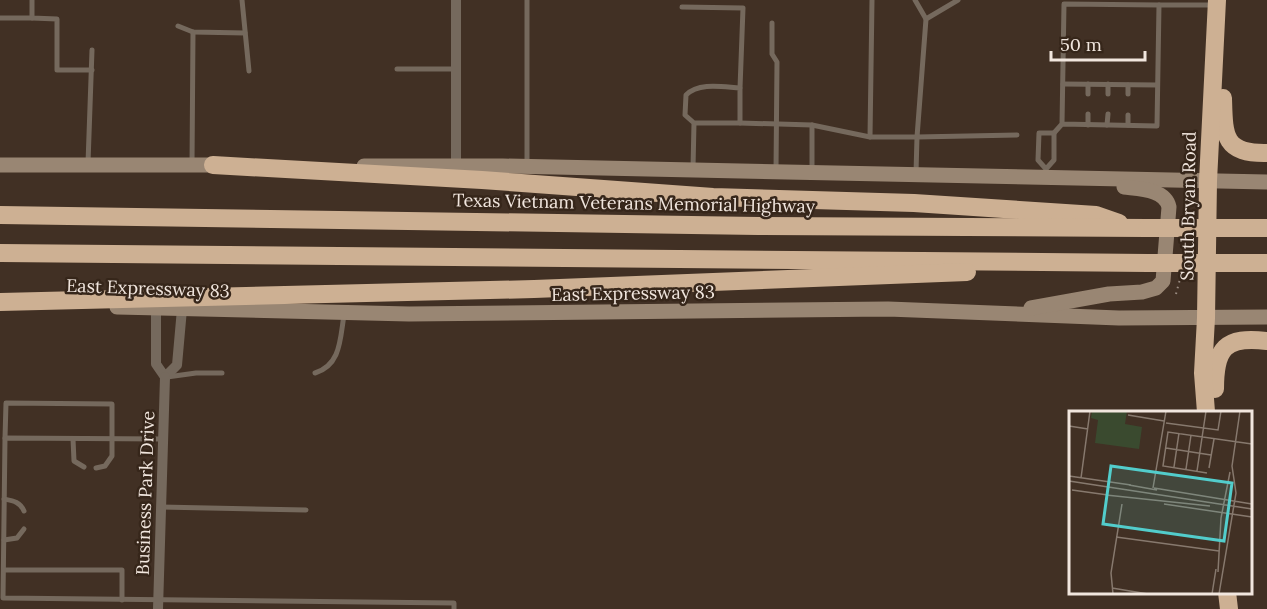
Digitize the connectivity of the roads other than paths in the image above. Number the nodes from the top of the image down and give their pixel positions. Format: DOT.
graph roads {
  1 [pos="32,0"];
  2 [pos="242,0"];
  3 [pos="456,0"];
  4 [pos="527,0"];
  5 [pos="872,0"];
  6 [pos="915,0"];
  7 [pos="958,0"];
  8 [pos="1217,3"];
  9 [pos="1159,5"];
  10 [pos="682,8"];
  11 [pos="0,18"];
  12 [pos="32,18"];
  13 [pos="926,19"];
  14 [pos="772,23"];
  15 [pos="178,26"];
  16 [pos="193,32"];
  17 [pos="245,33"];
  18 [pos="1215,45"];
  19 [pos="92,50"];
  20 [pos="397,69"];
  21 [pos="456,69"];
  22 [pos="92,70"];
  23 [pos="249,70"];
  24 [pos="1063,84"];
  25 [pos="1088,84"];
  26 [pos="1108,84"];
  27 [pos="1128,85"];
  28 [pos="1157,85"];
  29 [pos="740,88"];
  30 [pos="1088,94"];
  31 [pos="1108,94"];
  32 [pos="1128,94"];
  33 [pos="1088,114"];
  34 [pos="1107,114"];
  35 [pos="1128,115"];
  36 [pos="694,123"];
  37 [pos="740,123"];
  38 [pos="776,124"];
  39 [pos="1062,124"];
  40 [pos="812,125"];
  41 [pos="1088,125"];
  42 [pos="1107,125"];
  43 [pos="1128,125"];
  44 [pos="1054,133"];
  45 [pos="1017,135"];
  46 [pos="870,137"];
  47 [pos="917,137"];
  48 [pos="1267,153"];
  49 [pos="0,165"];
  50 [pos="88,165"];
  51 [pos="192,165"];
  52 [pos="213,165"];
  53 [pos="456,166"];
  54 [pos="527,166"];
  55 [pos="693,170"];
  56 [pos="776,172"];
  57 [pos="812,172"];
  58 [pos="1045,173"];
  59 [pos="916,175"];
  60 [pos="1077,178"];
  61 [pos="1208,181"];
  62 [pos="1267,182"];
  63 [pos="0,215"];
  64 [pos="1140,228"];
  65 [pos="1267,228"];
  66 [pos="0,253"];
  67 [pos="1094,263"];
  68 [pos="1267,263"];
  69 [pos="0,303"];
  70 [pos="156,308"];
  71 [pos="182,309"];
  72 [pos="345,313"];
  73 [pos="1000,314"];
  74 [pos="1267,317"];
  75 [pos="1206,318"];
  76 [pos="1267,341"];
  77 [pos="222,373"];
  78 [pos="315,373"];
  79 [pos="165,377"];
  80 [pos="1206,411"];
  81 [pos="1215,411"];
  82 [pos="6,438"];
  83 [pos="73,439"];
  84 [pos="112,439"];
  85 [pos="163,439"];
  86 [pos="84,467"];
  87 [pos="96,468"];
  88 [pos="4,499"];
  89 [pos="161,507"];
  90 [pos="306,510"];
  91 [pos="24,511"];
  92 [pos="24,529"];
  93 [pos="4,540"];
  94 [pos="3,570"];
  95 [pos="1227,594"];
  96 [pos="122,600"];
  97 [pos="158,604"];
  98 [pos="454,609"];
  99 [pos="1229,609"];
  1 -- 12 [label="lane"];
  2 -- 17 [label="lane"];
  3 -- 21 [label="street"];
  4 -- 54 [label="lane"];
  5 -- 46 [label="lane"];
  6 -- 13 [label="lane"];
  7 -- 13 [label="lane"];
  8 -- 9 [label="lane"];
  8 -- 18 [label="highway, South Bryan Road"];
  9 -- 24 [label="lane"];
  9 -- 28 [label="lane"];
  10 -- 29 [label="lane"];
  11 -- 12 [label="lane"];
  12 -- 22 [label="lane"];
  13 -- 47 [label="lane"];
  14 -- 38 [label="lane"];
  15 -- 16 [label="lane"];
  16 -- 17 [label="lane"];
  16 -- 51 [label="lane"];
  17 -- 23 [label="lane"];
  18 -- 48 [label="highway"];
  18 -- 61 [label="highway, South Bryan Road"];
  19 -- 22 [label="lane"];
  20 -- 21 [label="lane"];
  21 -- 53 [label="street"];
  22 -- 50 [label="lane"];
  24 -- 25 [label="lane"];
  24 -- 39 [label="lane"];
  25 -- 26 [label="lane"];
  25 -- 30 [label="lane"];
  26 -- 27 [label="lane"];
  26 -- 31 [label="lane"];
  27 -- 28 [label="lane"];
  27 -- 32 [label="lane"];
  28 -- 43 [label="lane"];
  29 -- 36 [label="lane"];
  29 -- 37 [label="lane"];
  33 -- 41 [label="lane"];
  34 -- 42 [label="lane"];
  35 -- 43 [label="lane"];
  36 -- 37 [label="lane"];
  36 -- 55 [label="lane"];
  37 -- 38 [label="lane"];
  38 -- 40 [label="lane"];
  38 -- 56 [label="lane"];
  39 -- 41 [label="lane"];
  39 -- 44 [label="lane"];
  40 -- 46 [label="lane"];
  40 -- 57 [label="lane"];
  41 -- 42 [label="lane"];
  42 -- 43 [label="lane"];
  44 -- 58 [label="lane"];
  44 -- 58 [label="lane"];
  45 -- 47 [label="lane"];
  46 -- 47 [label="lane"];
  47 -- 59 [label="lane"];
  49 -- 50 [label="main road"];
  50 -- 51 [label="main road"];
  51 -- 52 [label="main road"];
  52 -- 53 [label="main road"];
  52 -- 64 [label="highway"];
  53 -- 54 [label="main road"];
  54 -- 55 [label="main road"];
  55 -- 56 [label="main road"];
  56 -- 57 [label="main road"];
  57 -- 59 [label="main road"];
  58 -- 59 [label="main road"];
  58 -- 60 [label="main road"];
  60 -- 61 [label="main road"];
  60 -- 73 [label="main road"];
  61 -- 62 [label="main road"];
  61 -- 75 [label="highway, South Bryan Road"];
  63 -- 64 [label="highway, Texas Vietnam Veterans Memorial Highway"];
  64 -- 65 [label="highway, Texas Vietnam Veterans Memorial Highway, bridge"];
  66 -- 67 [label="highway"];
  67 -- 68 [label="highway, bridge"];
  67 -- 69 [label="highway"];
  69 -- 70 [label="main road, East Expressway 83"];
  70 -- 71 [label="main road, East Expressway 83"];
  70 -- 79 [label="street, Business Park Drive"];
  71 -- 72 [label="main road, East Expressway 83"];
  71 -- 79 [label="street, Business Park Drive"];
  72 -- 73 [label="main road, East Expressway 83"];
  72 -- 78 [label="lane"];
  73 -- 75 [label="main road, East Expressway 83"];
  74 -- 75 [label="main road, East Expressway 83"];
  75 -- 80 [label="highway, South Bryan Road"];
  76 -- 81 [label="highway"];
  77 -- 79 [label="lane"];
  79 -- 85 [label="street, Business Park Drive"];
  82 -- 83 [label="lane"];
  82 -- 84 [label="lane"];
  82 -- 88 [label="lane"];
  83 -- 84 [label="lane"];
  83 -- 86 [label="lane"];
  84 -- 85 [label="lane"];
  84 -- 87 [label="lane"];
  85 -- 89 [label="street, Business Park Drive"];
  88 -- 91 [label="lane"];
  88 -- 93 [label="lane"];
  89 -- 90 [label="lane"];
  89 -- 97 [label="street, Business Park Drive"];
  92 -- 93 [label="lane"];
  93 -- 94 [label="lane"];
  94 -- 96 [label="lane"];
  94 -- 96 [label="lane"];
  95 -- 99 [label="highway"];
  96 -- 97 [label="lane"];
  97 -- 98 [label="lane"];
}
